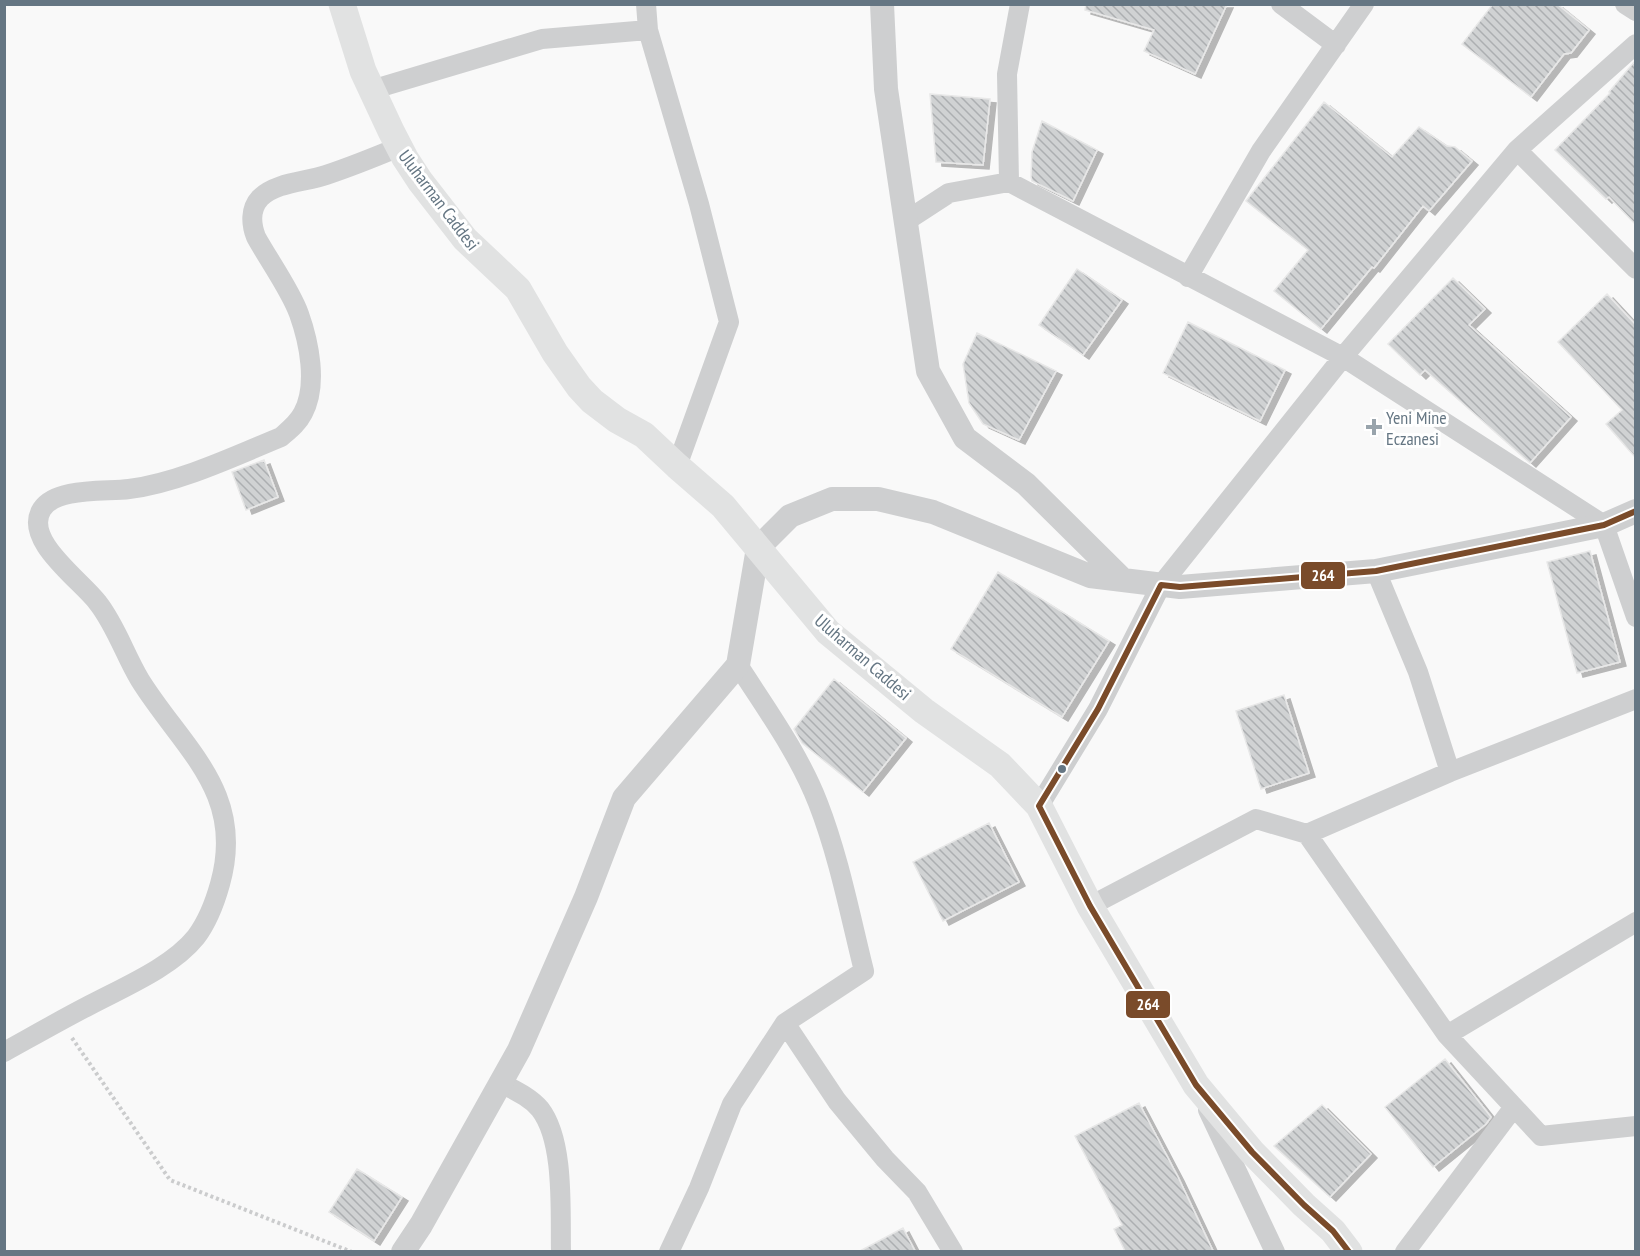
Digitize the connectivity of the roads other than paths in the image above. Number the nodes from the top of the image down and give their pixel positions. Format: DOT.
graph roads {
  1 [pos="342,4"];
  2 [pos="646,4"];
  3 [pos="882,4"];
  4 [pos="1020,4"];
  5 [pos="1281,4"];
  6 [pos="1364,4"];
  7 [pos="1625,4"];
  8 [pos="1635,11"];
  9 [pos="648,30"];
  10 [pos="1635,44"];
  11 [pos="1336,45"];
  12 [pos="371,90"];
  13 [pos="399,147"];
  14 [pos="1517,150"];
  15 [pos="1009,182"];
  16 [pos="906,221"];
  17 [pos="1635,269"];
  18 [pos="1188,277"];
  19 [pos="1343,357"];
  20 [pos="677,466"];
  21 [pos="1635,511"];
  22 [pos="1604,525"];
  23 [pos="758,548"];
  24 [pos="1376,571"];
  25 [pos="1123,580"];
  26 [pos="1161,585"];
  27 [pos="1635,617"];
  28 [pos="738,665"];
  29 [pos="1635,699"];
  30 [pos="1450,772"];
  31 [pos="1039,806"];
  32 [pos="1306,834"];
  33 [pos="1090,906"];
  34 [pos="1635,922"];
  35 [pos="784,1023"];
  36 [pos="1447,1035"];
  37 [pos="4,1052"];
  38 [pos="501,1083"];
  39 [pos="1196,1085"];
  40 [pos="1514,1107"];
  41 [pos="1635,1126"];
  42 [pos="403,1251"];
  43 [pos="561,1251"];
  44 [pos="669,1251"];
  45 [pos="953,1251"];
  46 [pos="1275,1251"];
  47 [pos="1349,1251"];
  48 [pos="1405,1251"];
  1 -- 12 [label="main road, Uluharman Caddesi"];
  2 -- 9 [label="street"];
  3 -- 16 [label="street"];
  4 -- 15 [label="street"];
  5 -- 11 [label="street"];
  6 -- 11 [label="street"];
  7 -- 8 [label="street"];
  9 -- 12 [label="street"];
  9 -- 20 [label="street"];
  10 -- 14 [label="street"];
  11 -- 18 [label="street"];
  12 -- 13 [label="main road, Uluharman Caddesi"];
  13 -- 20 [label="main road, Uluharman Caddesi"];
  13 -- 37 [label="street"];
  14 -- 17 [label="street"];
  14 -- 19 [label="street"];
  15 -- 16 [label="street"];
  15 -- 18 [label="street"];
  16 -- 25 [label="street"];
  18 -- 19 [label="street"];
  19 -- 22 [label="street"];
  19 -- 26 [label="street"];
  20 -- 23 [label="main road, Uluharman Caddesi"];
  21 -- 22 [label="street"];
  22 -- 24 [label="street"];
  22 -- 27 [label="street"];
  23 -- 25 [label="street"];
  23 -- 28 [label="street"];
  23 -- 31 [label="main road, Uluharman Caddesi"];
  24 -- 26 [label="street"];
  24 -- 30 [label="street"];
  25 -- 26 [label="street"];
  26 -- 31 [label="street"];
  28 -- 35 [label="street"];
  28 -- 38 [label="street"];
  29 -- 30 [label="street"];
  30 -- 32 [label="street"];
  31 -- 33 [label="main road, Uluharman Caddesi"];
  32 -- 33 [label="street"];
  32 -- 36 [label="street"];
  33 -- 39 [label="main road, Uluharman Caddesi"];
  34 -- 36 [label="street"];
  35 -- 44 [label="street"];
  35 -- 45 [label="street"];
  36 -- 40 [label="street"];
  38 -- 42 [label="street"];
  38 -- 43 [label="street"];
  39 -- 46 [label="street"];
  39 -- 47 [label="main road, Uluharman Caddesi"];
  40 -- 41 [label="street"];
  40 -- 48 [label="street"];
}
